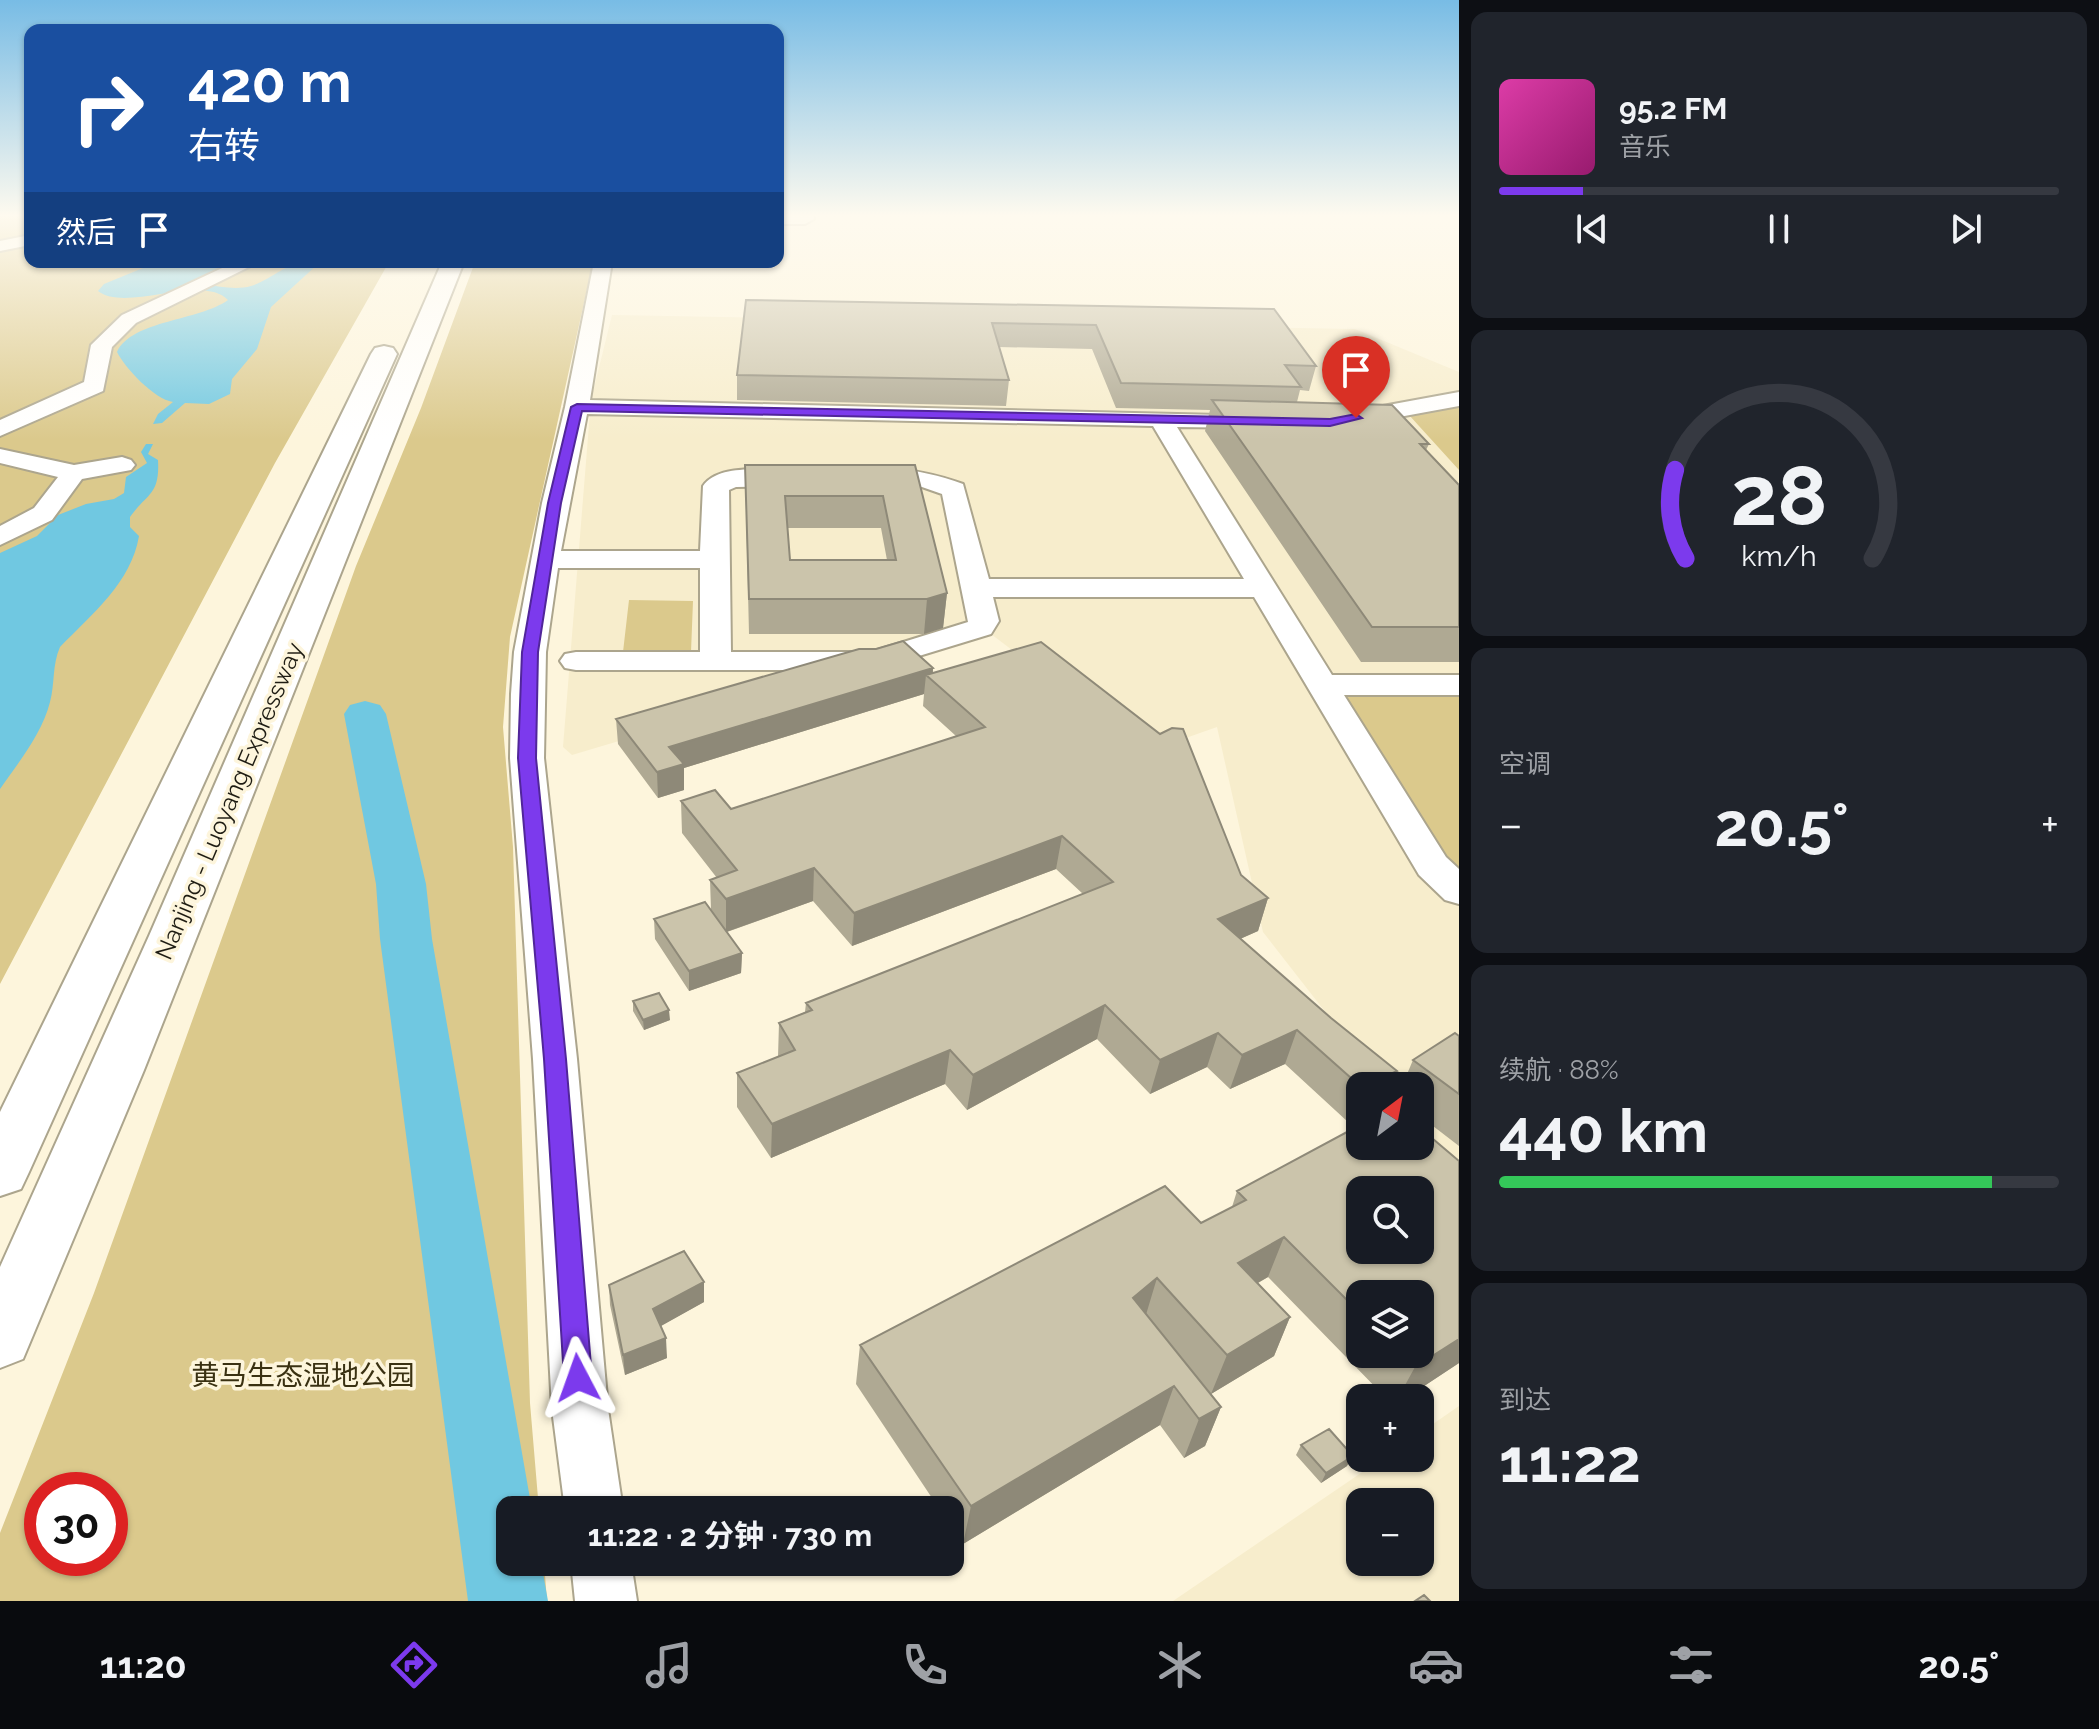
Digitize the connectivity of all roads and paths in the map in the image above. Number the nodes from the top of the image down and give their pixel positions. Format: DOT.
graph roads {
  1 [pos="189,291"];
  2 [pos="414,291"];
  3 [pos="441,291"];
  4 [pos="598,291"];
  5 [pos="1459,399"];
  6 [pos="577,407"];
  7 [pos="1161,419"];
  8 [pos="1284,422"];
  9 [pos="1330,423"];
  10 [pos="0,429"];
  11 [pos="0,456"];
  12 [pos="122,465"];
  13 [pos="74,473"];
  14 [pos="33,521"];
  15 [pos="0,529"];
  16 [pos="0,537"];
  17 [pos="714,559"];
  18 [pos="546,560"];
  19 [pos="976,588"];
  20 [pos="1263,588"];
  21 [pos="576,661"];
  22 [pos="716,661"];
  23 [pos="1322,685"];
  24 [pos="1459,685"];
  25 [pos="1459,891"];
  26 [pos="0,1172"];
  27 [pos="0,1338"];
  28 [pos="592,1496"];
  29 [pos="603,1576"];
  30 [pos="606,1601"];
  1 -- 10 [label="street"];
  2 -- 26 [label="highway, Nanjing - Luoyang Expressway"];
  3 -- 27 [label="highway, Nanjing - Luoyang Expressway"];
  4 -- 6 [label="street"];
  5 -- 9 [label="street"];
  6 -- 7 [label="street"];
  6 -- 18 [label="street"];
  7 -- 8 [label="street"];
  7 -- 20 [label="street"];
  11 -- 13 [label="street"];
  12 -- 13 [label="street"];
  13 -- 14 [label="street"];
  14 -- 15 [label="street"];
  14 -- 16 [label="street"];
  17 -- 18 [label="street"];
  17 -- 19 [label="street"];
  17 -- 22 [label="street"];
  18 -- 28 [label="street"];
  19 -- 20 [label="street"];
  19 -- 22 [label="street"];
  20 -- 23 [label="street"];
  21 -- 22 [label="street"];
  23 -- 24 [label="street"];
  23 -- 25 [label="street"];
  29 -- 30 [label="street"];
}
